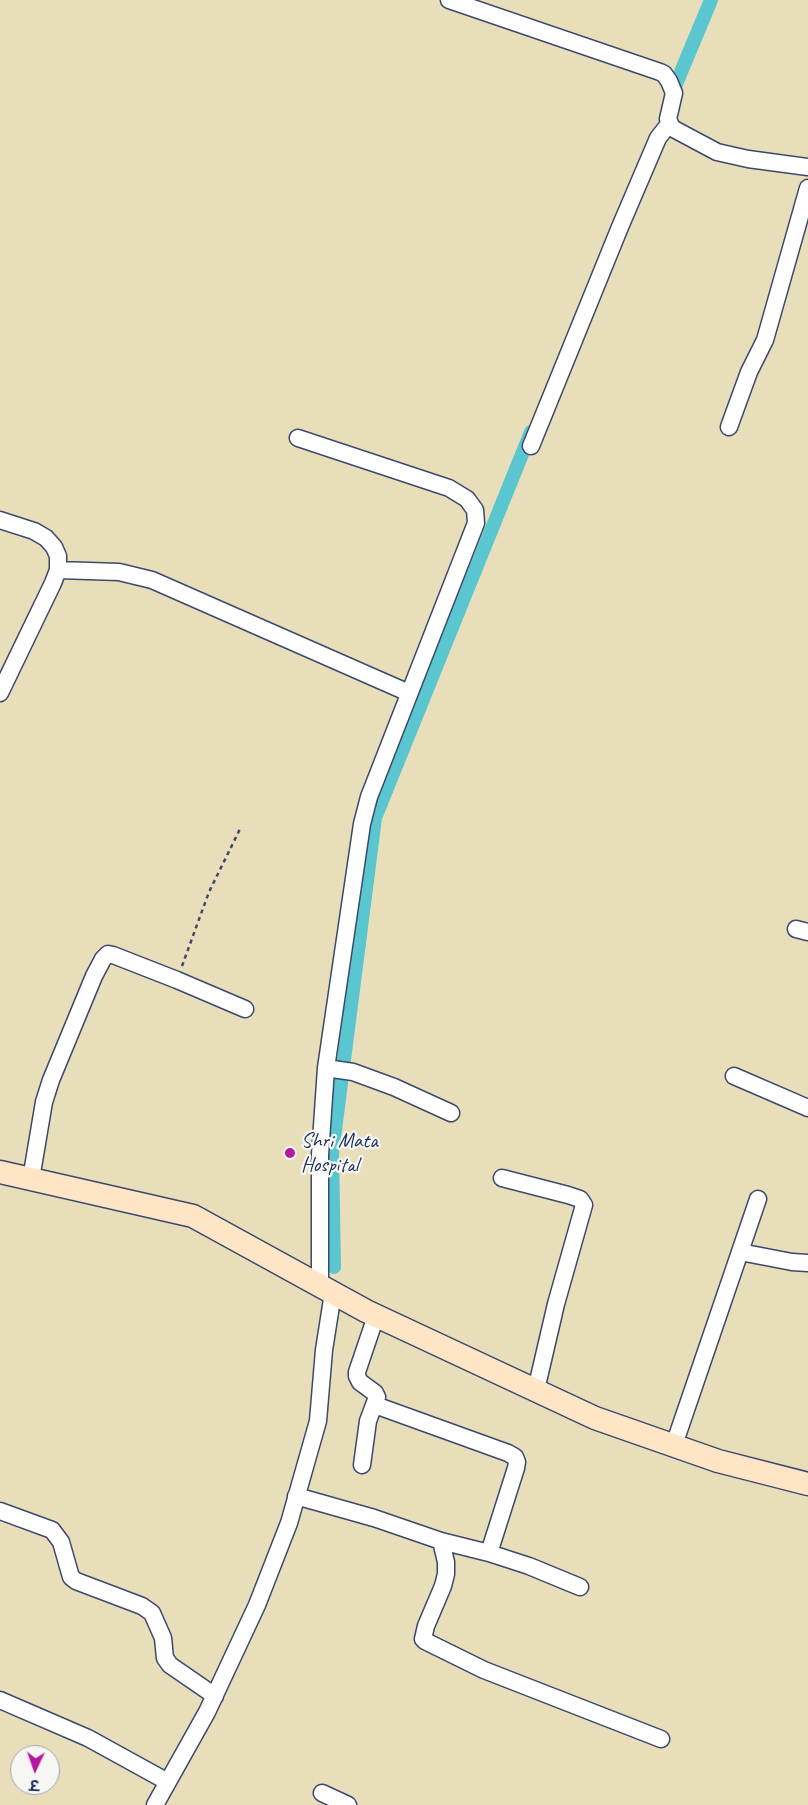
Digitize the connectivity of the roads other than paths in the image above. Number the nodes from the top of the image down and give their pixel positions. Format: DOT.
graph roads {
  1 [pos="449,0"];
  2 [pos="669,124"];
  3 [pos="808,167"];
  4 [pos="808,188"];
  5 [pos="729,428"];
  6 [pos="298,438"];
  7 [pos="531,446"];
  8 [pos="0,520"];
  9 [pos="58,570"];
  10 [pos="0,693"];
  11 [pos="409,693"];
  12 [pos="245,1010"];
  13 [pos="334,1069"];
  14 [pos="734,1076"];
  15 [pos="808,1108"];
  16 [pos="451,1113"];
  17 [pos="0,1172"];
  18 [pos="502,1178"];
  19 [pos="31,1179"];
  20 [pos="758,1199"];
  21 [pos="740,1252"];
  22 [pos="808,1263"];
  23 [pos="326,1290"];
  24 [pos="376,1316"];
  25 [pos="536,1390"];
  26 [pos="374,1405"];
  27 [pos="674,1445"];
  28 [pos="362,1466"];
  29 [pos="808,1484"];
  30 [pos="296,1496"];
  31 [pos="0,1511"];
  32 [pos="441,1541"];
  33 [pos="490,1553"];
  34 [pos="580,1587"];
  35 [pos="215,1696"];
  36 [pos="0,1700"];
  37 [pos="661,1739"];
  38 [pos="168,1782"];
  39 [pos="322,1793"];
  40 [pos="155,1805"];
  41 [pos="348,1805"];
  1 -- 2 [label="street"];
  2 -- 3 [label="street"];
  2 -- 7 [label="street"];
  4 -- 5 [label="street"];
  6 -- 11 [label="street"];
  8 -- 9 [label="street"];
  9 -- 10 [label="street"];
  9 -- 11 [label="street"];
  11 -- 13 [label="street"];
  12 -- 19 [label="street"];
  13 -- 16 [label="street"];
  13 -- 23 [label="street"];
  14 -- 15 [label="street"];
  17 -- 19 [label="street"];
  18 -- 25 [label="street"];
  19 -- 23 [label="street"];
  20 -- 21 [label="street"];
  21 -- 22 [label="street"];
  21 -- 27 [label="street"];
  23 -- 24 [label="street"];
  23 -- 30 [label="street"];
  24 -- 25 [label="street"];
  24 -- 26 [label="street"];
  25 -- 27 [label="street"];
  26 -- 28 [label="street"];
  26 -- 33 [label="street"];
  27 -- 29 [label="street"];
  30 -- 32 [label="street"];
  30 -- 35 [label="street"];
  31 -- 35 [label="street"];
  32 -- 33 [label="street"];
  32 -- 37 [label="street"];
  33 -- 34 [label="street"];
  35 -- 38 [label="street"];
  36 -- 38 [label="street"];
  38 -- 40 [label="street"];
  39 -- 41 [label="street"];
}
